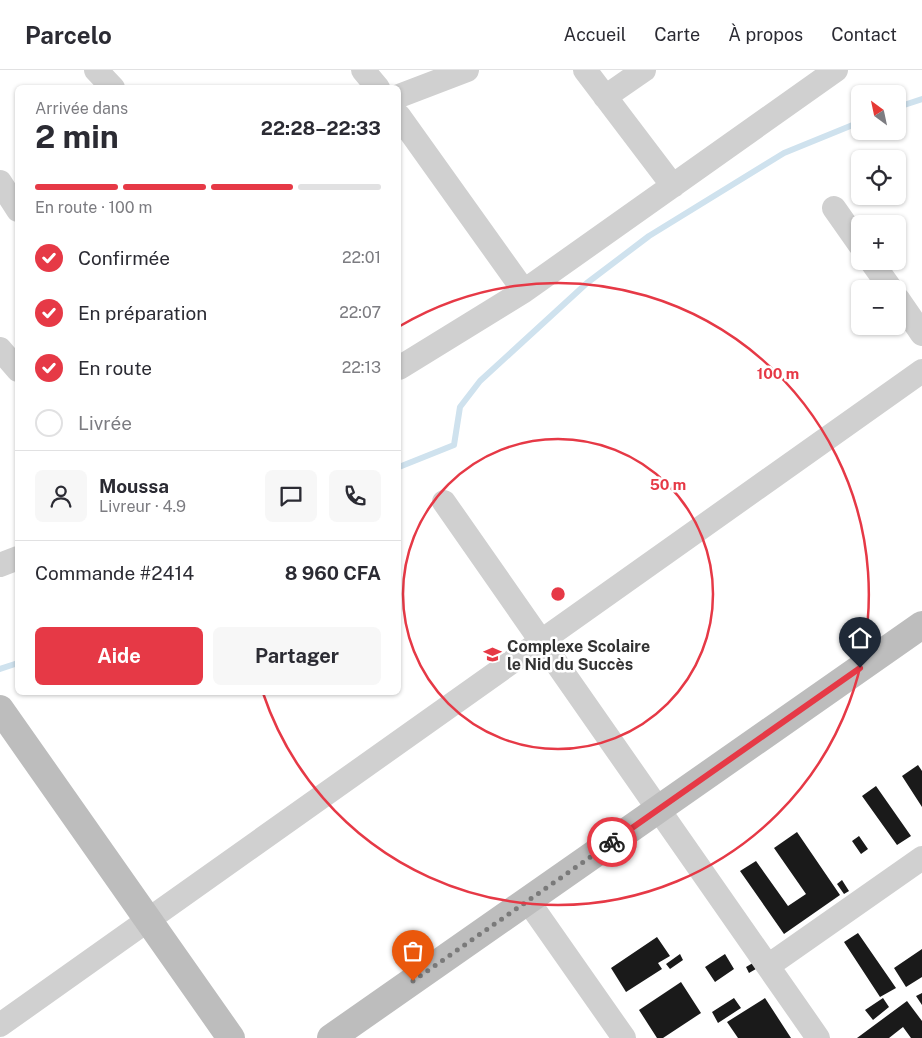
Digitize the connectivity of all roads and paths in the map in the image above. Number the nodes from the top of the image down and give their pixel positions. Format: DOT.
graph roads {
  1 [pos="96,70"];
  2 [pos="364,70"];
  3 [pos="467,70"];
  4 [pos="585,70"];
  5 [pos="644,70"];
  6 [pos="836,70"];
  7 [pos="110,85"];
  8 [pos="376,85"];
  9 [pos="401,95"];
  10 [pos="606,97"];
  11 [pos="401,119"];
  12 [pos="0,182"];
  13 [pos="672,186"];
  14 [pos="15,205"];
  15 [pos="834,208"];
  16 [pos="851,232"];
  17 [pos="524,291"];
  18 [pos="906,311"];
  19 [pos="922,334"];
  20 [pos="0,349"];
  21 [pos="15,366"];
  22 [pos="401,367"];
  23 [pos="922,371"];
  24 [pos="444,502"];
  25 [pos="15,559"];
  26 [pos="0,566"];
  27 [pos="922,625"];
  28 [pos="541,642"];
  29 [pos="0,709"];
  30 [pos="659,809"];
  31 [pos="922,858"];
  32 [pos="528,900"];
  33 [pos="148,920"];
  34 [pos="768,966"];
  35 [pos="0,1025"];
  36 [pos="231,1038"];
  37 [pos="331,1038"];
  38 [pos="624,1038"];
  39 [pos="818,1038"];
  1 -- 7 [label="street"];
  2 -- 8 [label="street"];
  3 -- 9 [label="street"];
  4 -- 10 [label="street"];
  5 -- 10 [label="street"];
  6 -- 13 [label="street"];
  10 -- 13 [label="street"];
  11 -- 17 [label="street"];
  12 -- 14 [label="street"];
  13 -- 17 [label="street"];
  15 -- 16 [label="street"];
  17 -- 22 [label="street"];
  18 -- 19 [label="street"];
  20 -- 21 [label="street"];
  23 -- 28 [label="street"];
  24 -- 28 [label="street"];
  25 -- 26 [label="street"];
  27 -- 30 [label="main road"];
  28 -- 30 [label="street"];
  28 -- 33 [label="street"];
  29 -- 33 [label="main road"];
  30 -- 32 [label="main road"];
  30 -- 34 [label="street"];
  31 -- 34 [label="street"];
  32 -- 37 [label="main road"];
  32 -- 38 [label="street"];
  33 -- 35 [label="street"];
  33 -- 36 [label="main road"];
  34 -- 39 [label="street"];
}
